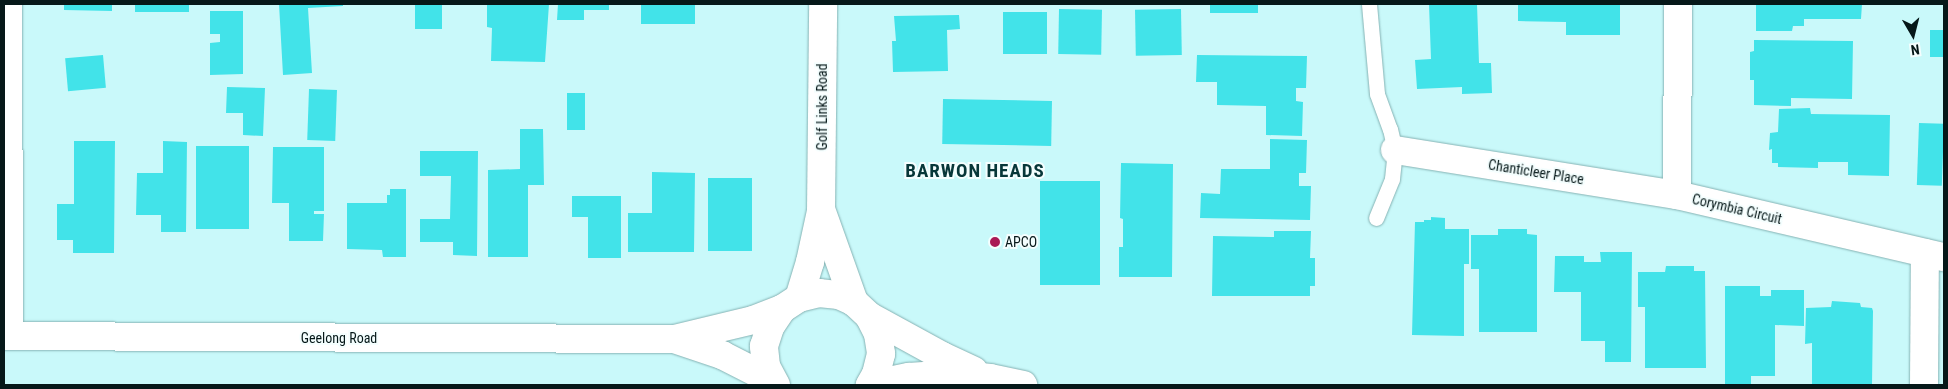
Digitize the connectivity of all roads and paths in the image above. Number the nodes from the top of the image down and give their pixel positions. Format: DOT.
graph roads {
  1 [pos="8,4"];
  2 [pos="822,4"];
  3 [pos="1369,4"];
  4 [pos="1678,4"];
  5 [pos="1395,150"];
  6 [pos="1677,195"];
  7 [pos="821,211"];
  8 [pos="1376,218"];
  9 [pos="1934,255"];
  10 [pos="791,303"];
  11 [pos="862,309"];
  12 [pos="6,336"];
  13 [pos="674,339"];
  14 [pos="990,378"];
  15 [pos="775,385"];
  16 [pos="870,385"];
  17 [pos="1023,385"];
  18 [pos="1924,385"];
  1 -- 12 [label="street"];
  2 -- 7 [label="street, Golf Links Road"];
  3 -- 5 [label="lane"];
  4 -- 6 [label="street, Corymbia Circuit"];
  5 -- 6 [label="street, Chanticleer Place"];
  5 -- 8 [label="lane"];
  6 -- 9 [label="street, Corymbia Circuit"];
  7 -- 10 [label="street, Golf Links Road"];
  7 -- 11 [label="street, Golf Links Road"];
  9 -- 18 [label="street, Corymbia Circuit"];
  10 -- 11 [label="street, Geelong Road"];
  10 -- 13 [label="street, Geelong Road"];
  10 -- 15 [label="street, Golf Links Road"];
  11 -- 14 [label="street, Geelong Road"];
  11 -- 16 [label="street, Golf Links Road"];
  12 -- 13 [label="street, Geelong Road"];
  13 -- 15 [label="street, Geelong Road"];
  14 -- 16 [label="street"];
  14 -- 17 [label="street"];
}
